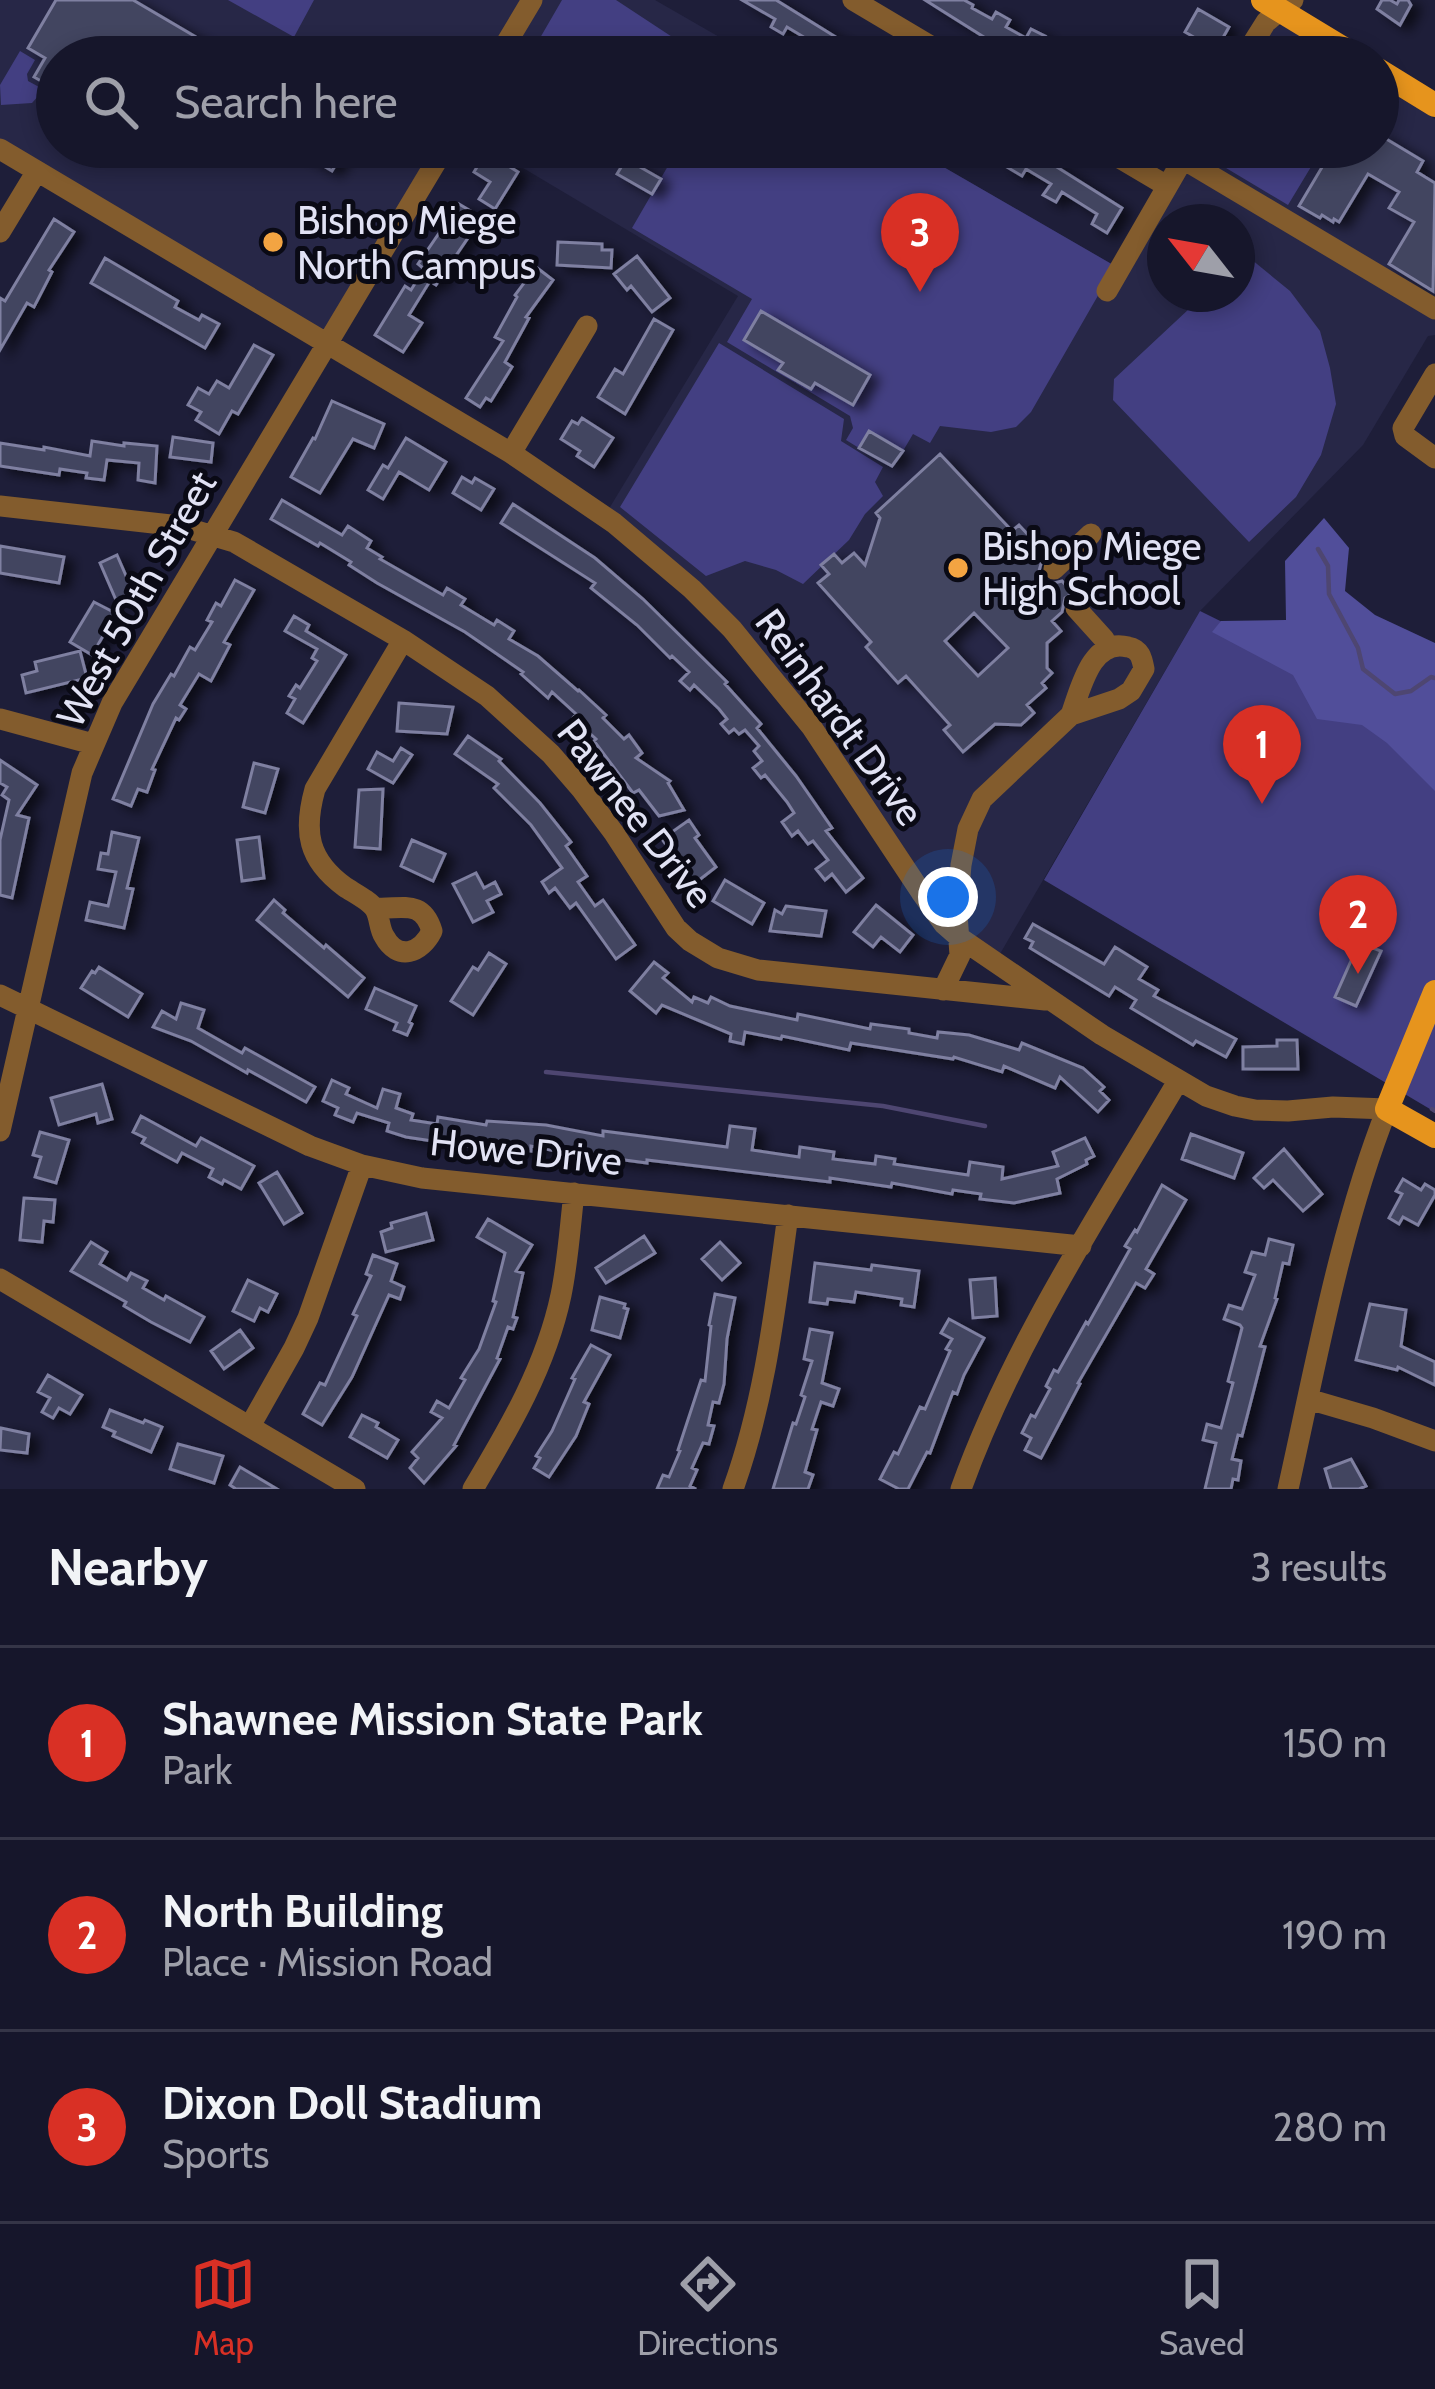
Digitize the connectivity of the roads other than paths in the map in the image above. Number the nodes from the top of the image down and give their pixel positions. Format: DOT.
graph roads {
  1 [pos="532,0"];
  2 [pos="853,0"];
  3 [pos="1279,4"];
  4 [pos="511,36"];
  5 [pos="914,36"];
  6 [pos="1258,36"];
  7 [pos="1326,36"];
  8 [pos="1399,83"];
  9 [pos="1435,105"];
  10 [pos="0,149"];
  11 [pos="432,168"];
  12 [pos="1137,168"];
  13 [pos="1178,168"];
  14 [pos="1211,168"];
  15 [pos="37,171"];
  16 [pos="1167,186"];
  17 [pos="0,232"];
  18 [pos="1107,291"];
  19 [pos="1435,309"];
  20 [pos="587,326"];
  21 [pos="326,344"];
  22 [pos="1435,374"];
  23 [pos="511,453"];
  24 [pos="1432,456"];
  25 [pos="0,506"];
  26 [pos="1091,534"];
  27 [pos="212,535"];
  28 [pos="1054,569"];
  29 [pos="1076,608"];
  30 [pos="403,640"];
  31 [pos="1108,650"];
  32 [pos="1071,716"];
  33 [pos="0,719"];
  34 [pos="93,744"];
  35 [pos="961,871"];
  36 [pos="921,892"];
  37 [pos="375,908"];
  38 [pos="960,938"];
  39 [pos="943,990"];
  40 [pos="1435,992"];
  41 [pos="0,995"];
  42 [pos="1050,1000"];
  43 [pos="27,1008"];
  44 [pos="1178,1081"];
  45 [pos="1387,1109"];
  46 [pos="0,1131"];
  47 [pos="1435,1136"];
  48 [pos="362,1165"];
  49 [pos="574,1193"];
  50 [pos="788,1215"];
  51 [pos="1082,1246"];
  52 [pos="0,1279"];
  53 [pos="1308,1399"];
  54 [pos="250,1426"];
  55 [pos="1435,1442"];
  56 [pos="355,1489"];
  57 [pos="473,1489"];
  58 [pos="733,1489"];
  59 [pos="961,1489"];
  60 [pos="1288,1489"];
  1 -- 4 [label="street"];
  2 -- 5 [label="street"];
  3 -- 6 [label="street"];
  3 -- 7 [label="main road"];
  8 -- 9 [label="main road"];
  10 -- 15 [label="street, Reinhardt Drive"];
  11 -- 21 [label="street, West 50th Street"];
  12 -- 16 [label="street"];
  13 -- 16 [label="street"];
  14 -- 19 [label="street"];
  15 -- 17 [label="street"];
  15 -- 21 [label="street, Reinhardt Drive"];
  16 -- 18 [label="street"];
  20 -- 23 [label="street"];
  21 -- 23 [label="street, Reinhardt Drive"];
  21 -- 27 [label="street, West 50th Street"];
  22 -- 24 [label="street"];
  23 -- 36 [label="street, Reinhardt Drive"];
  25 -- 27 [label="street, Pawnee Drive"];
  26 -- 28 [label="street"];
  27 -- 30 [label="street, Pawnee Drive"];
  27 -- 34 [label="street, West 50th Street"];
  29 -- 31 [label="street"];
  30 -- 37 [label="street"];
  30 -- 39 [label="street, Pawnee Drive"];
  31 -- 32 [label="street"];
  31 -- 32 [label="street"];
  32 -- 35 [label="street"];
  33 -- 34 [label="street"];
  34 -- 43 [label="street, West 50th Street"];
  35 -- 36 [label="street"];
  35 -- 38 [label="street"];
  36 -- 38 [label="street, Reinhardt Drive"];
  38 -- 39 [label="street"];
  38 -- 42 [label="street, Reinhardt Drive"];
  39 -- 42 [label="street, Pawnee Drive"];
  40 -- 45 [label="main road"];
  41 -- 43 [label="street, Howe Drive"];
  42 -- 44 [label="street, Reinhardt Drive"];
  43 -- 46 [label="street, West 50th Street"];
  43 -- 48 [label="street, Howe Drive"];
  44 -- 45 [label="street, Reinhardt Drive"];
  44 -- 51 [label="street"];
  45 -- 47 [label="main road"];
  45 -- 53 [label="street"];
  48 -- 49 [label="street, Howe Drive"];
  48 -- 54 [label="street"];
  49 -- 50 [label="street, Howe Drive"];
  49 -- 57 [label="street"];
  50 -- 51 [label="street, Howe Drive"];
  50 -- 58 [label="street"];
  51 -- 59 [label="street"];
  52 -- 54 [label="street"];
  53 -- 55 [label="street"];
  53 -- 60 [label="street"];
  54 -- 56 [label="street"];
}
